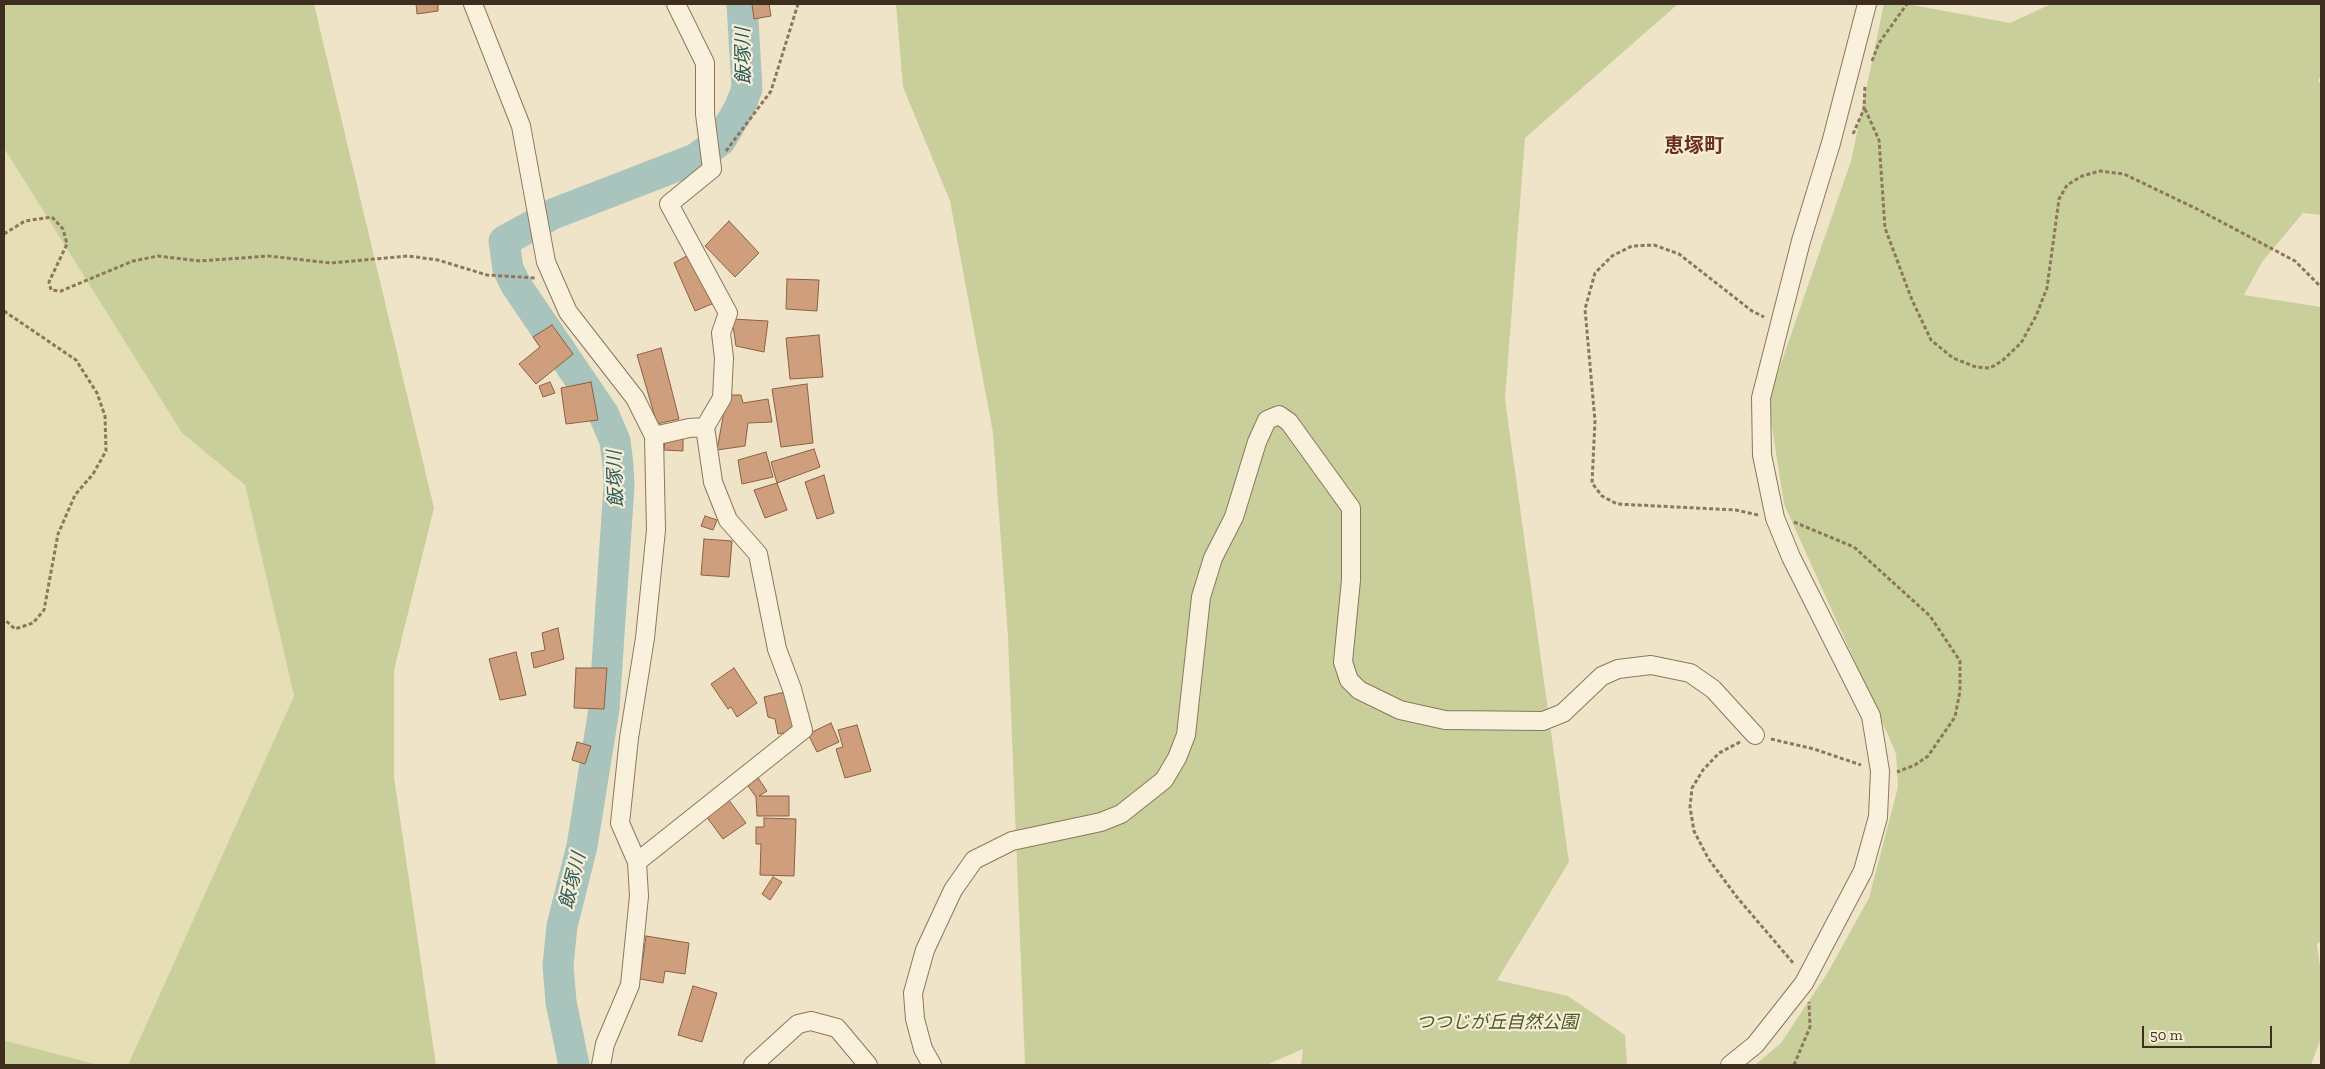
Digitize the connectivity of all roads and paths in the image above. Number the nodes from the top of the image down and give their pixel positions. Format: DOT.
graph roads {
  1 [pos="473,4"];
  2 [pos="676,4"];
  3 [pos="798,4"];
  4 [pos="1867,4"];
  5 [pos="1907,4"];
  6 [pos="1868,68"];
  7 [pos="1865,76"];
  8 [pos="712,169"];
  9 [pos="4,234"];
  10 [pos="554,280"];
  11 [pos="2321,287"];
  12 [pos="4,311"];
  13 [pos="705,427"];
  14 [pos="654,436"];
  15 [pos="4,619"];
  16 [pos="1755,735"];
  17 [pos="637,862"];
  18 [pos="1804,983"];
  19 [pos="602,1065"];
  20 [pos="753,1065"];
  21 [pos="868,1065"];
  22 [pos="932,1065"];
  23 [pos="1730,1065"];
  24 [pos="1794,1065"];
  1 -- 10 [label="street"];
  2 -- 8 [label="street"];
  3 -- 8 [label="path"];
  4 -- 18 [label="street"];
  5 -- 6 [label="path"];
  7 -- 11 [label="path"];
  8 -- 13 [label="street"];
  9 -- 10 [label="path"];
  10 -- 14 [label="street"];
  12 -- 15 [label="path"];
  13 -- 14 [label="street"];
  13 -- 17 [label="street"];
  14 -- 17 [label="street"];
  16 -- 18 [label="path"];
  16 -- 22 [label="street"];
  17 -- 19 [label="street"];
  18 -- 23 [label="street"];
  18 -- 24 [label="path"];
  20 -- 21 [label="street"];
}
